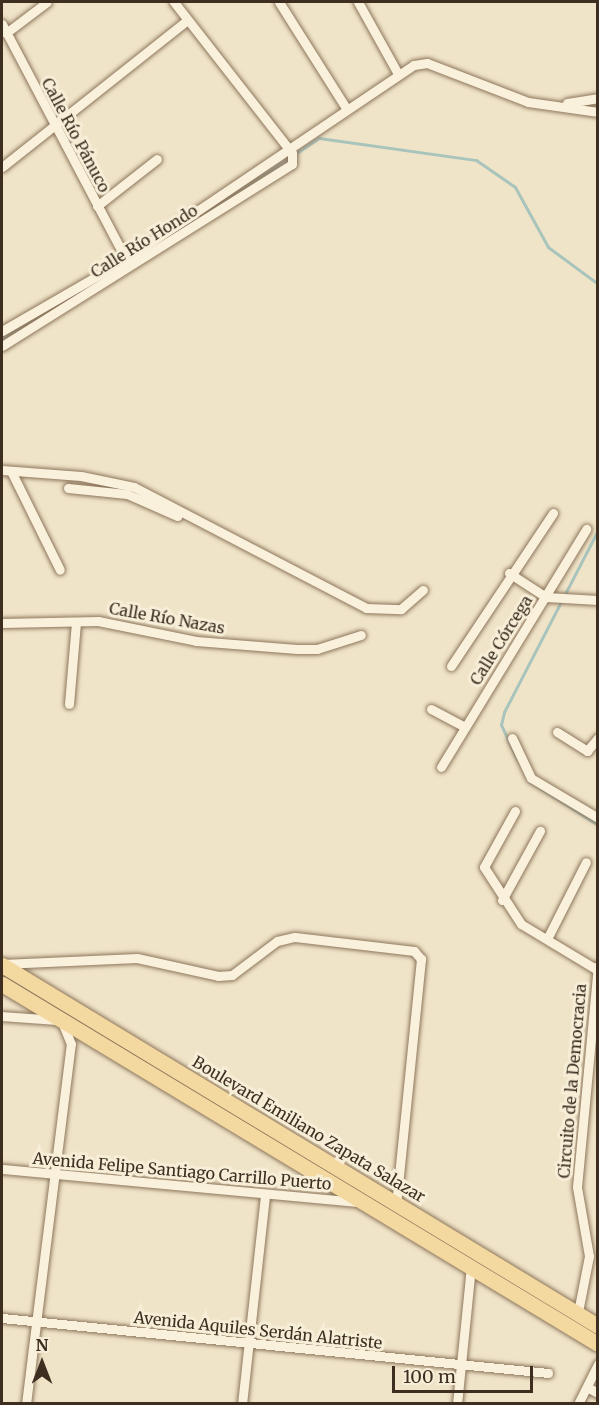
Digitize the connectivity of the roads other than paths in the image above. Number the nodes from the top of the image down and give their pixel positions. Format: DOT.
graph roads {
  1 [pos="47,2"];
  2 [pos="174,2"];
  3 [pos="279,2"];
  4 [pos="358,2"];
  5 [pos="186,21"];
  6 [pos="4,28"];
  7 [pos="397,72"];
  8 [pos="597,98"];
  9 [pos="560,104"];
  10 [pos="346,108"];
  11 [pos="597,112"];
  12 [pos="53,126"];
  13 [pos="291,154"];
  14 [pos="157,159"];
  15 [pos="2,166"];
  16 [pos="97,206"];
  17 [pos="126,259"];
  18 [pos="2,331"];
  19 [pos="2,346"];
  20 [pos="7,471"];
  21 [pos="81,476"];
  22 [pos="68,488"];
  23 [pos="86,488"];
  24 [pos="553,513"];
  25 [pos="177,516"];
  26 [pos="586,529"];
  27 [pos="60,570"];
  28 [pos="509,573"];
  29 [pos="423,590"];
  30 [pos="546,597"];
  31 [pos="597,601"];
  32 [pos="76,622"];
  33 [pos="2,623"];
  34 [pos="361,635"];
  35 [pos="451,666"];
  36 [pos="69,704"];
  37 [pos="431,709"];
  38 [pos="465,727"];
  39 [pos="557,732"];
  40 [pos="512,738"];
  41 [pos="597,738"];
  42 [pos="441,767"];
  43 [pos="515,811"];
  44 [pos="597,818"];
  45 [pos="540,831"];
  46 [pos="586,862"];
  47 [pos="502,900"];
  48 [pos="547,939"];
  49 [pos="2,964"];
  50 [pos="597,968"];
  51 [pos="2,984"];
  52 [pos="59,1002"];
  53 [pos="596,1010"];
  54 [pos="2,1016"];
  55 [pos="54,1017"];
  56 [pos="103,1026"];
  57 [pos="2,1169"];
  58 [pos="54,1175"];
  59 [pos="265,1195"];
  60 [pos="360,1203"];
  61 [pos="396,1204"];
  62 [pos="478,1252"];
  63 [pos="469,1268"];
  64 [pos="578,1312"];
  65 [pos="2,1318"];
  66 [pos="34,1321"];
  67 [pos="597,1326"];
  68 [pos="597,1344"];
  69 [pos="249,1346"];
  70 [pos="461,1364"];
  71 [pos="597,1364"];
  72 [pos="548,1373"];
  73 [pos="587,1387"];
  74 [pos="597,1394"];
  75 [pos="26,1404"];
  76 [pos="242,1404"];
  77 [pos="457,1404"];
  78 [pos="578,1404"];
  1 -- 6 [label="street"];
  2 -- 5 [label="street"];
  3 -- 10 [label="street"];
  4 -- 7 [label="street"];
  5 -- 12 [label="street"];
  5 -- 13 [label="street"];
  6 -- 12 [label="street, Calle Río Pánuco"];
  7 -- 9 [label="street"];
  7 -- 10 [label="street"];
  8 -- 9 [label="street"];
  9 -- 11 [label="street"];
  10 -- 13 [label="street"];
  12 -- 15 [label="street"];
  12 -- 16 [label="street, Calle Río Pánuco"];
  13 -- 17 [label="street, Calle Río Hondo"];
  13 -- 19 [label="street, Calle Río Hondo"];
  14 -- 16 [label="street"];
  16 -- 17 [label="street, Calle Río Pánuco"];
  17 -- 18 [label="street, Calle Río Hondo"];
  20 -- 21 [label="street"];
  20 -- 27 [label="street"];
  21 -- 23 [label="street"];
  21 -- 29 [label="street"];
  22 -- 23 [label="street"];
  23 -- 25 [label="street"];
  24 -- 28 [label="street"];
  26 -- 30 [label="street, Calle Córcega"];
  28 -- 30 [label="street"];
  28 -- 35 [label="street"];
  30 -- 31 [label="street"];
  30 -- 38 [label="street, Calle Córcega"];
  32 -- 33 [label="street, Calle Río Nazas"];
  32 -- 34 [label="street, Calle Río Nazas"];
  32 -- 36 [label="street"];
  37 -- 38 [label="street"];
  38 -- 42 [label="street, Calle Córcega"];
  39 -- 41 [label="street"];
  40 -- 44 [label="street"];
  43 -- 47 [label="street, Circuito de la Democracia"];
  45 -- 47 [label="street"];
  46 -- 48 [label="street"];
  47 -- 48 [label="street, Circuito de la Democracia"];
  48 -- 50 [label="street, Circuito de la Democracia"];
  49 -- 52 [label="main road, Boulevard Emiliano Zapata Salazar"];
  49 -- 61 [label="street"];
  50 -- 53 [label="street, Circuito de la Democracia"];
  51 -- 55 [label="main road"];
  52 -- 55 [label="main road"];
  52 -- 56 [label="main road, Boulevard Emiliano Zapata Salazar"];
  53 -- 64 [label="street, Circuito de la Democracia"];
  54 -- 55 [label="street"];
  55 -- 56 [label="street"];
  55 -- 58 [label="street"];
  55 -- 60 [label="main road"];
  56 -- 61 [label="main road, Boulevard Emiliano Zapata Salazar"];
  57 -- 58 [label="street, Avenida Felipe Santiago Carrillo Puerto"];
  58 -- 59 [label="street, Avenida Felipe Santiago Carrillo Puerto"];
  58 -- 66 [label="street"];
  59 -- 60 [label="street, Avenida Felipe Santiago Carrillo Puerto"];
  59 -- 69 [label="street"];
  60 -- 63 [label="main road"];
  61 -- 62 [label="main road, Boulevard Emiliano Zapata Salazar"];
  62 -- 63 [label="street"];
  62 -- 64 [label="main road, Boulevard Emiliano Zapata Salazar"];
  63 -- 68 [label="main road"];
  63 -- 70 [label="street"];
  64 -- 67 [label="main road, Boulevard Emiliano Zapata Salazar"];
  65 -- 66 [label="street, Avenida Aquiles Serdán Alatriste"];
  66 -- 69 [label="street, Avenida Aquiles Serdán Alatriste"];
  66 -- 75 [label="street"];
  69 -- 70 [label="street, Avenida Aquiles Serdán Alatriste"];
  69 -- 76 [label="street"];
  70 -- 72 [label="street, Avenida Aquiles Serdán Alatriste"];
  70 -- 77 [label="street"];
  71 -- 73 [label="street"];
  73 -- 74 [label="street"];
  73 -- 78 [label="street"];
}
